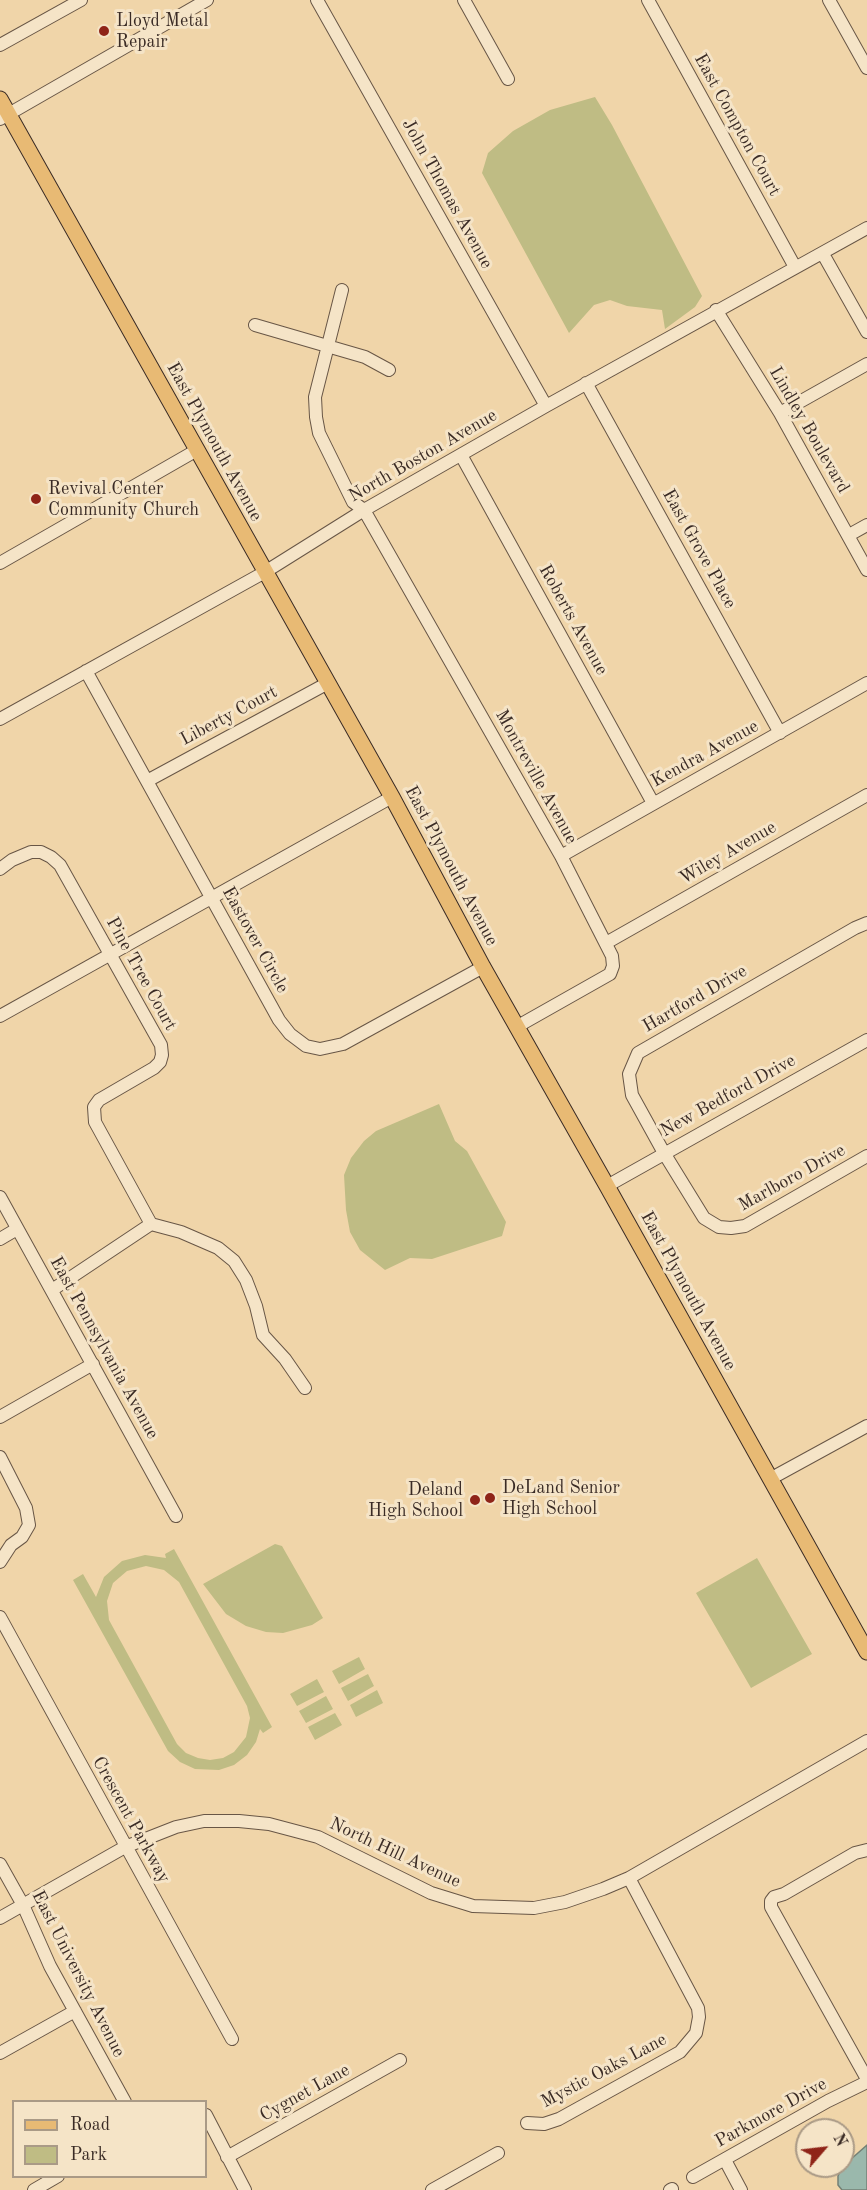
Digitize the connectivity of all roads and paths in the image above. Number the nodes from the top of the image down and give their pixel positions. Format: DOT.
graph roads {
  1 [pos="81,0"];
  2 [pos="207,0"];
  3 [pos="317,0"];
  4 [pos="464,0"];
  5 [pos="648,0"];
  6 [pos="829,0"];
  7 [pos="0,45"];
  8 [pos="867,68"];
  9 [pos="508,79"];
  10 [pos="0,99"];
  11 [pos="4,117"];
  12 [pos="867,228"];
  13 [pos="823,254"];
  14 [pos="795,267"];
  15 [pos="342,290"];
  16 [pos="716,310"];
  17 [pos="255,325"];
  18 [pos="867,332"];
  19 [pos="328,346"];
  20 [pos="867,364"];
  21 [pos="389,370"];
  22 [pos="586,384"];
  23 [pos="546,406"];
  24 [pos="780,413"];
  25 [pos="197,450"];
  26 [pos="461,455"];
  27 [pos="364,510"];
  28 [pos="867,525"];
  29 [pos="849,535"];
  30 [pos="0,563"];
  31 [pos="867,570"];
  32 [pos="265,572"];
  33 [pos="86,671"];
  34 [pos="328,683"];
  35 [pos="867,683"];
  36 [pos="0,718"];
  37 [pos="780,733"];
  38 [pos="147,781"];
  39 [pos="867,795"];
  40 [pos="392,797"];
  41 [pos="653,803"];
  42 [pos="561,856"];
  43 [pos="0,869"];
  44 [pos="212,897"];
  45 [pos="867,923"];
  46 [pos="606,943"];
  47 [pos="109,955"];
  48 [pos="483,967"];
  49 [pos="0,1016"];
  50 [pos="518,1026"];
  51 [pos="867,1040"];
  52 [pos="664,1152"];
  53 [pos="867,1156"];
  54 [pos="607,1186"];
  55 [pos="0,1197"];
  56 [pos="151,1224"];
  57 [pos="17,1228"];
  58 [pos="0,1239"];
  59 [pos="52,1290"];
  60 [pos="93,1364"];
  61 [pos="305,1388"];
  62 [pos="0,1417"];
  63 [pos="867,1426"];
  64 [pos="0,1457"];
  65 [pos="770,1479"];
  66 [pos="176,1516"];
  67 [pos="5,1546"];
  68 [pos="0,1562"];
  69 [pos="0,1617"];
  70 [pos="867,1652"];
  71 [pos="867,1741"];
  72 [pos="125,1847"];
  73 [pos="867,1850"];
  74 [pos="0,1864"];
  75 [pos="629,1878"];
  76 [pos="22,1905"];
  77 [pos="0,1918"];
  78 [pos="75,2011"];
  79 [pos="231,2039"];
  80 [pos="0,2053"];
  81 [pos="400,2060"];
  82 [pos="867,2080"];
  83 [pos="124,2100"];
  84 [pos="207,2117"];
  85 [pos="527,2123"];
  86 [pos="498,2153"];
  87 [pos="227,2157"];
  88 [pos="725,2160"];
  89 [pos="693,2177"];
  90 [pos="55,2178"];
  91 [pos="34,2190"];
  92 [pos="245,2190"];
  93 [pos="432,2190"];
  94 [pos="741,2190"];
  1 -- 7 [label="street"];
  2 -- 11 [label="street"];
  3 -- 23 [label="street, John Thomas Avenue"];
  4 -- 9 [label="street"];
  5 -- 14 [label="street, East Compton Court"];
  6 -- 8 [label="street"];
  10 -- 11 [label="main road, East Plymouth Avenue"];
  11 -- 25 [label="main road, East Plymouth Avenue"];
  12 -- 13 [label="street, North Boston Avenue"];
  13 -- 14 [label="street, North Boston Avenue"];
  13 -- 18 [label="street"];
  14 -- 16 [label="street, North Boston Avenue"];
  15 -- 19 [label="street, Montreville Avenue"];
  16 -- 22 [label="street, North Boston Avenue"];
  16 -- 24 [label="street, Lindley Boulevard"];
  17 -- 19 [label="street"];
  19 -- 21 [label="street"];
  19 -- 27 [label="street, Montreville Avenue"];
  20 -- 24 [label="street"];
  22 -- 23 [label="street, North Boston Avenue"];
  22 -- 37 [label="street, East Grove Place"];
  23 -- 26 [label="street, North Boston Avenue"];
  24 -- 29 [label="street, Lindley Boulevard"];
  25 -- 30 [label="street"];
  25 -- 32 [label="main road, East Plymouth Avenue"];
  26 -- 27 [label="street, North Boston Avenue"];
  26 -- 41 [label="street, Roberts Avenue"];
  27 -- 32 [label="street, North Boston Avenue"];
  27 -- 42 [label="street, Montreville Avenue"];
  28 -- 29 [label="street"];
  29 -- 31 [label="street, Lindley Boulevard"];
  32 -- 33 [label="street, North Boston Avenue"];
  32 -- 34 [label="main road, East Plymouth Avenue"];
  33 -- 36 [label="street, North Boston Avenue"];
  33 -- 38 [label="street, Eastover Circle"];
  34 -- 38 [label="street, Liberty Court"];
  34 -- 40 [label="main road, East Plymouth Avenue"];
  35 -- 37 [label="street, Kendra Avenue"];
  37 -- 41 [label="street, Kendra Avenue"];
  38 -- 44 [label="street, Eastover Circle"];
  39 -- 46 [label="street, Wiley Avenue"];
  40 -- 44 [label="street"];
  40 -- 48 [label="main road, East Plymouth Avenue"];
  41 -- 42 [label="street, Kendra Avenue"];
  42 -- 46 [label="street, Montreville Avenue"];
  43 -- 47 [label="street, Pine Tree Court"];
  44 -- 47 [label="street"];
  44 -- 48 [label="street, Eastover Circle"];
  45 -- 52 [label="street, Hartford Drive"];
  46 -- 50 [label="street, Montreville Avenue"];
  47 -- 49 [label="street"];
  47 -- 56 [label="street, Pine Tree Court"];
  48 -- 50 [label="main road, East Plymouth Avenue"];
  50 -- 54 [label="main road, East Plymouth Avenue"];
  51 -- 52 [label="street, New Bedford Drive"];
  52 -- 53 [label="street, Marlboro Drive"];
  52 -- 54 [label="street, New Bedford Drive"];
  54 -- 65 [label="main road, East Plymouth Avenue"];
  55 -- 57 [label="street, East Pennsylvania Avenue"];
  56 -- 59 [label="street"];
  56 -- 61 [label="street"];
  57 -- 58 [label="street"];
  57 -- 59 [label="street, East Pennsylvania Avenue"];
  59 -- 60 [label="street, East Pennsylvania Avenue"];
  60 -- 62 [label="street"];
  60 -- 66 [label="street, East Pennsylvania Avenue"];
  63 -- 65 [label="street"];
  64 -- 67 [label="street"];
  65 -- 70 [label="main road, East Plymouth Avenue"];
  67 -- 68 [label="street"];
  69 -- 72 [label="street, Crescent Parkway"];
  71 -- 75 [label="street, North Hill Avenue"];
  72 -- 75 [label="street, North Hill Avenue"];
  72 -- 76 [label="street, North Hill Avenue"];
  72 -- 79 [label="street, Crescent Parkway"];
  73 -- 82 [label="street"];
  74 -- 76 [label="street, East University Avenue"];
  75 -- 85 [label="street, Mystic Oaks Lane"];
  76 -- 77 [label="street, North Hill Avenue"];
  76 -- 78 [label="street, East University Avenue"];
  78 -- 80 [label="street"];
  78 -- 83 [label="street, East University Avenue"];
  81 -- 87 [label="street, Cygnet Lane"];
  82 -- 88 [label="street, Parkmore Drive"];
  84 -- 87 [label="street"];
  86 -- 93 [label="street"];
  87 -- 92 [label="street"];
  88 -- 89 [label="street, Parkmore Drive"];
  88 -- 94 [label="street"];
  90 -- 91 [label="street"];
}
